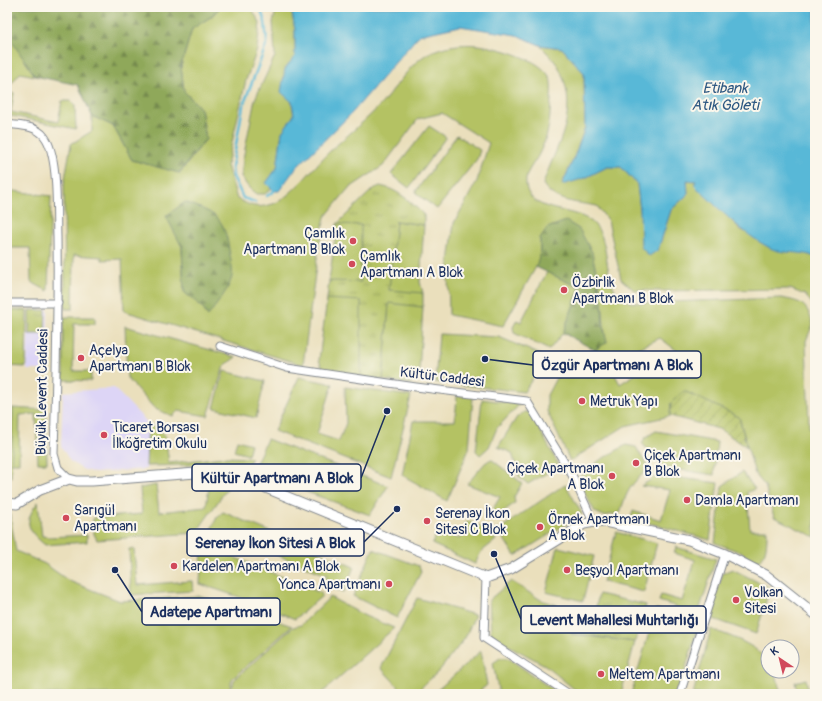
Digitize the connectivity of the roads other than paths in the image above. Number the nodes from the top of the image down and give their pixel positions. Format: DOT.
graph roads {
  1 [pos="7,124"];
  2 [pos="7,303"];
  3 [pos="58,303"];
  4 [pos="220,346"];
  5 [pos="69,479"];
  6 [pos="7,503"];
  7 [pos="593,521"];
  8 [pos="725,554"];
  9 [pos="486,578"];
  10 [pos="815,614"];
  11 [pos="569,694"];
  12 [pos="680,694"];
  1 -- 3 [label="street, Büyük Levent Caddesi"];
  2 -- 3 [label="street"];
  3 -- 5 [label="street, Büyük Levent Caddesi"];
  4 -- 7 [label="street, Kültür Caddesi"];
  5 -- 6 [label="street"];
  5 -- 9 [label="street"];
  7 -- 8 [label="street"];
  7 -- 9 [label="street"];
  8 -- 10 [label="street"];
  8 -- 12 [label="street"];
  9 -- 11 [label="street"];
}
